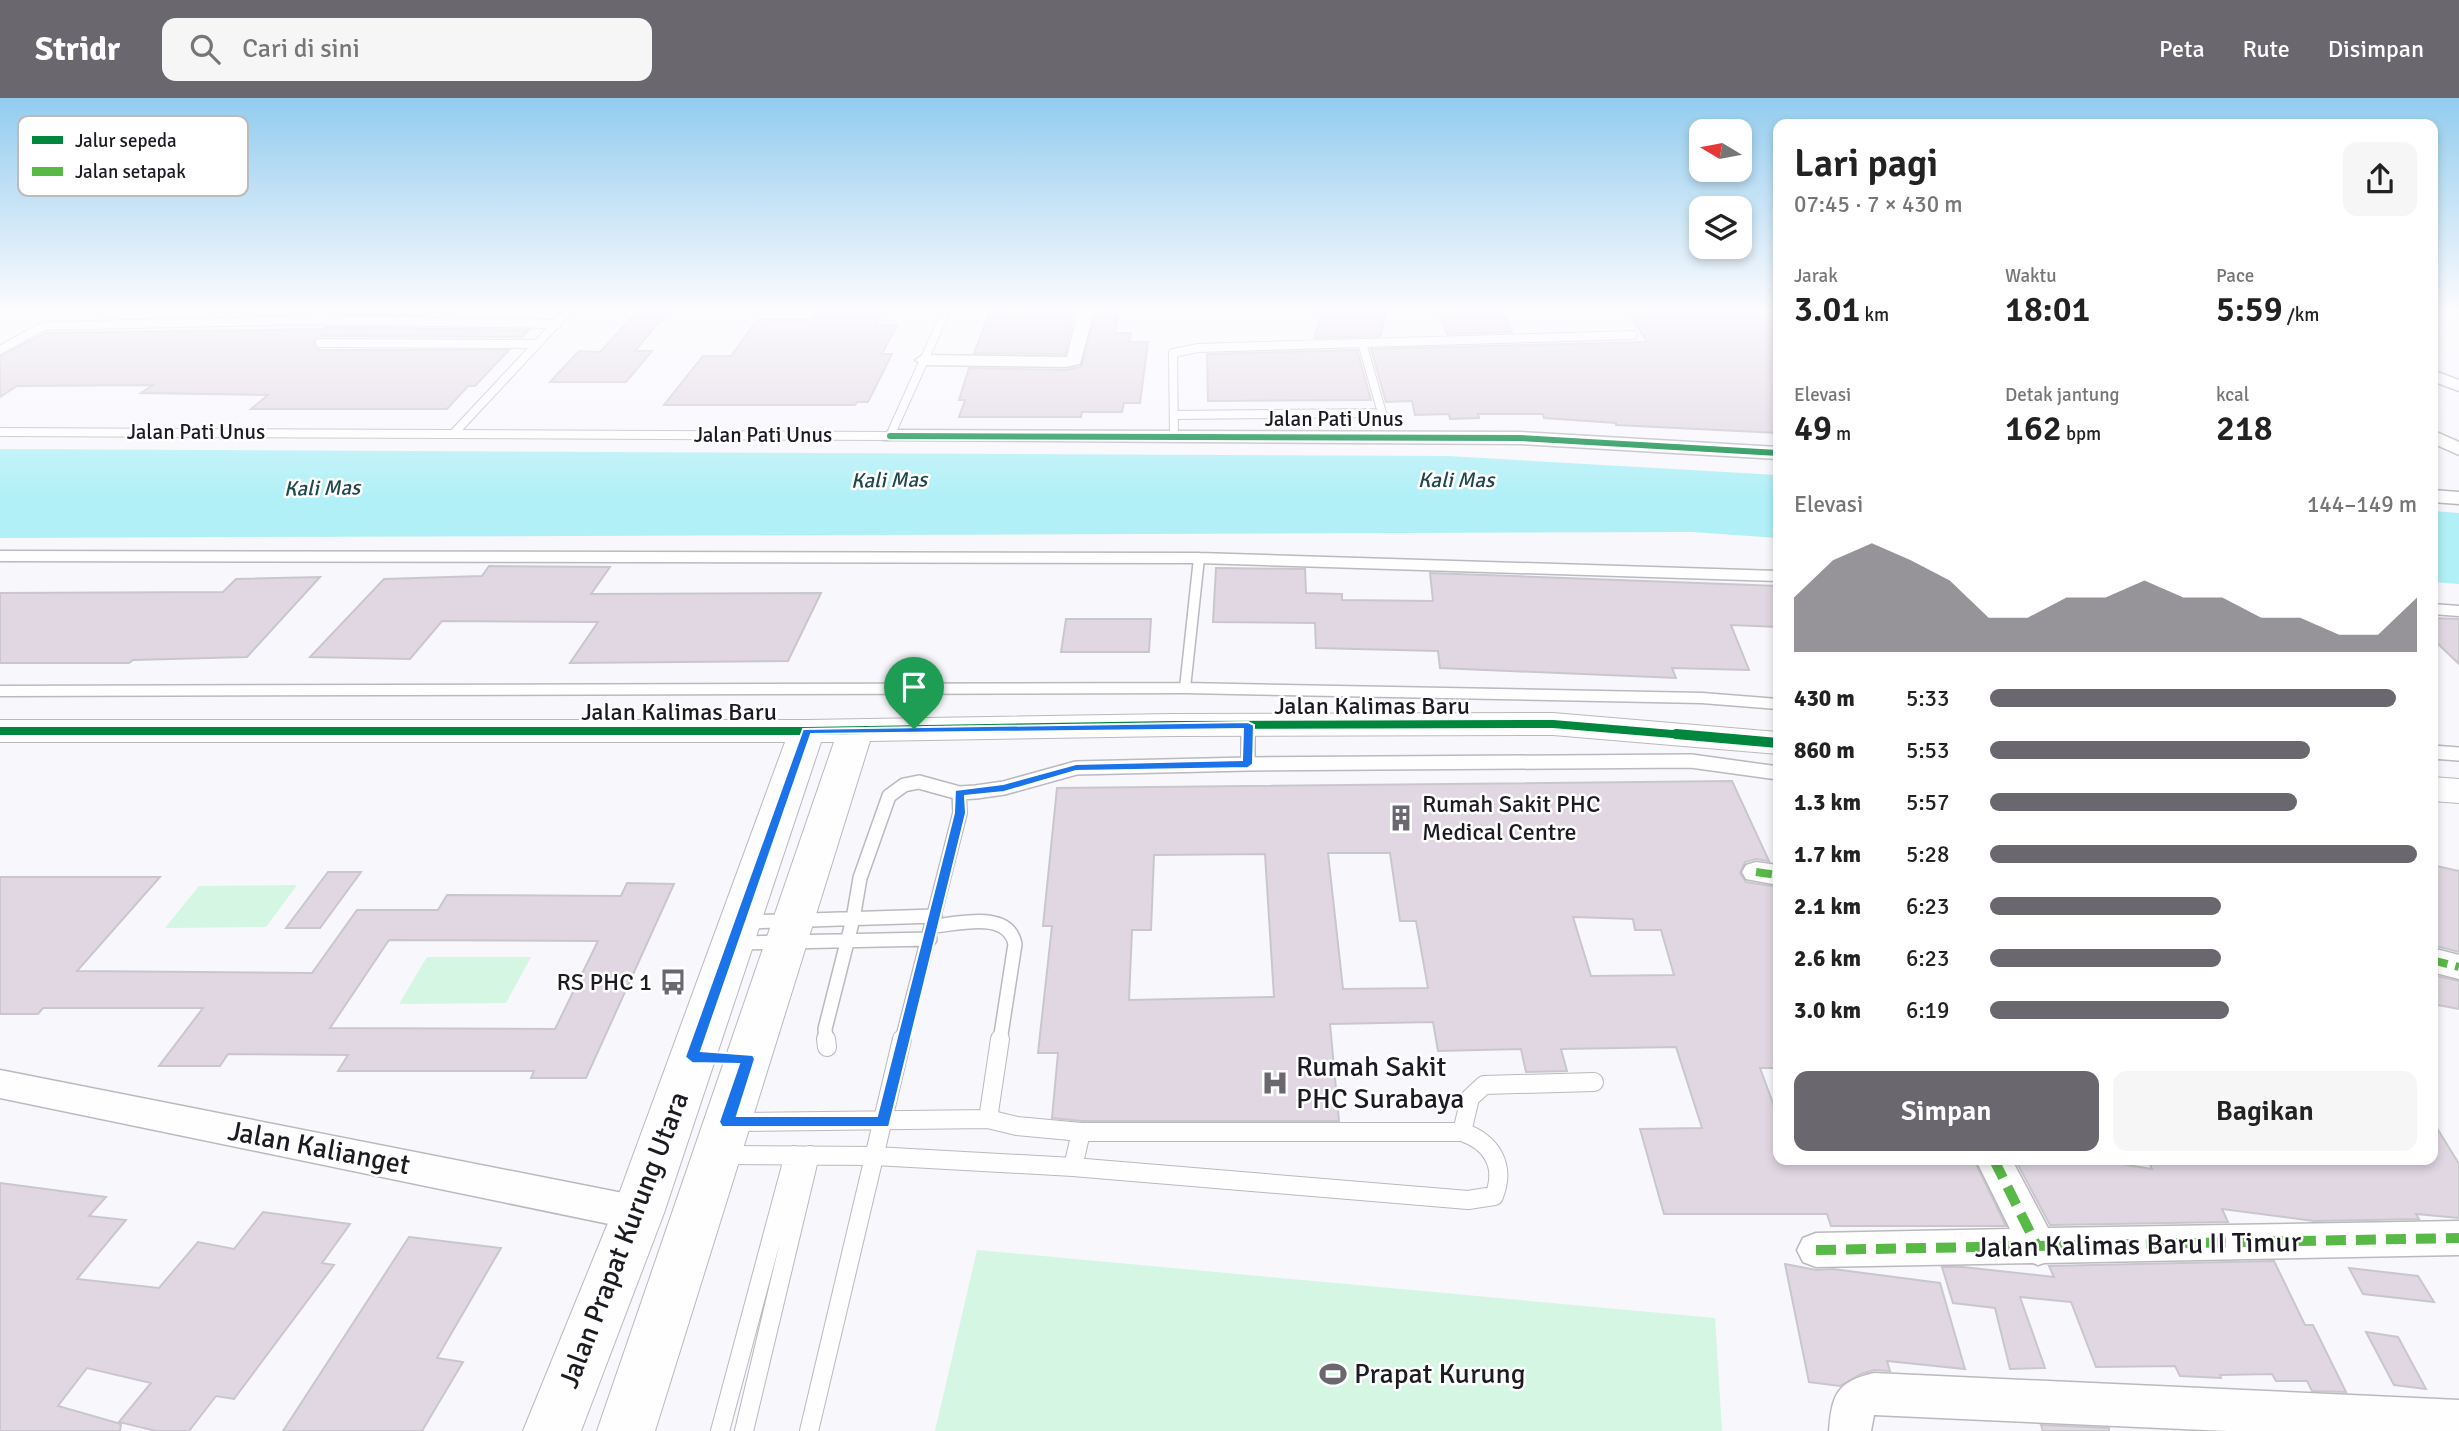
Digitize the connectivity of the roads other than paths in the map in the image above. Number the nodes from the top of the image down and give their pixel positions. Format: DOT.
graph roads {
  1 [pos="510,373"];
  2 [pos="917,373"];
  3 [pos="1173,373"];
  4 [pos="1371,373"];
  5 [pos="2438,377"];
  6 [pos="2459,386"];
  7 [pos="1174,415"];
  8 [pos="0,432"];
  9 [pos="455,432"];
  10 [pos="890,436"];
  11 [pos="1174,437"];
  12 [pos="2438,438"];
  13 [pos="2459,449"];
  14 [pos="1773,453"];
  15 [pos="2438,496"];
  16 [pos="2459,498"];
  17 [pos="0,556"];
  18 [pos="1199,558"];
  19 [pos="1773,576"];
  20 [pos="2438,609"];
  21 [pos="2459,611"];
  22 [pos="1185,688"];
  23 [pos="0,691"];
  24 [pos="1773,704"];
  25 [pos="1248,725"];
  26 [pos="856,730"];
  27 [pos="0,731"];
  28 [pos="807,731"];
  29 [pos="1688,749"];
  30 [pos="2438,752"];
  31 [pos="1773,754"];
  32 [pos="2459,754"];
  33 [pos="1248,764"];
  34 [pos="2438,789"];
  35 [pos="2459,790"];
  36 [pos="959,793"];
  37 [pos="853,919"];
  38 [pos="933,927"];
  39 [pos="790,931"];
  40 [pos="736,932"];
  41 [pos="848,941"];
  42 [pos="2438,962"];
  43 [pos="2459,967"];
  44 [pos="827,1047"];
  45 [pos="692,1057"];
  46 [pos="748,1059"];
  47 [pos="1594,1082"];
  48 [pos="0,1084"];
  49 [pos="988,1119"];
  50 [pos="883,1122"];
  51 [pos="1081,1132"];
  52 [pos="1462,1132"];
  53 [pos="722,1139"];
  54 [pos="802,1155"];
  55 [pos="835,1155"];
  56 [pos="875,1156"];
  57 [pos="1996,1165"];
  58 [pos="1073,1167"];
  59 [pos="638,1213"];
  60 [pos="2459,1238"];
  61 [pos="2038,1248"];
  62 [pos="1816,1250"];
  63 [pos="1856,1414"];
  64 [pos="2459,1421"];
  65 [pos="552,1431"];
  66 [pos="626,1431"];
  67 [pos="720,1431"];
  68 [pos="744,1431"];
  69 [pos="809,1431"];
  1 -- 9 [label="lane"];
  2 -- 10 [label="lane"];
  3 -- 7 [label="lane"];
  4 -- 7 [label="lane"];
  5 -- 6 [label="street"];
  7 -- 11 [label="lane"];
  8 -- 9 [label="lane, Jalan Pati Unus"];
  9 -- 10 [label="lane, Jalan Pati Unus"];
  10 -- 11 [label="street, Jalan Pati Unus"];
  11 -- 14 [label="street, Jalan Pati Unus"];
  12 -- 13 [label="street"];
  15 -- 16 [label="street"];
  17 -- 18 [label="lane"];
  18 -- 19 [label="lane"];
  18 -- 22 [label="lane"];
  20 -- 21 [label="lane"];
  22 -- 23 [label="lane"];
  22 -- 24 [label="lane"];
  25 -- 26 [label="street, Jalan Kalimas Baru"];
  25 -- 29 [label="street, Jalan Kalimas Baru"];
  25 -- 33 [label="lane"];
  26 -- 28 [label="street, Jalan Kalimas Baru"];
  26 -- 39 [label="street, Jalan Prapat Kurung Utara"];
  27 -- 28 [label="street, Jalan Kalimas Baru"];
  28 -- 40 [label="street, Jalan Prapat Kurung Utara"];
  29 -- 31 [label="street, Jalan Kalimas Baru"];
  29 -- 33 [label="lane"];
  30 -- 32 [label="lane"];
  33 -- 36 [label="lane"];
  34 -- 35 [label="street"];
  36 -- 37 [label="lane"];
  36 -- 38 [label="lane"];
  37 -- 38 [label="lane"];
  37 -- 39 [label="lane"];
  37 -- 41 [label="lane"];
  38 -- 41 [label="lane"];
  38 -- 49 [label="lane"];
  38 -- 50 [label="lane"];
  39 -- 40 [label="lane"];
  39 -- 40 [label="lane"];
  39 -- 41 [label="lane"];
  39 -- 46 [label="street, Jalan Prapat Kurung Utara"];
  40 -- 45 [label="street, Jalan Prapat Kurung Utara"];
  41 -- 44 [label="lane"];
  42 -- 43 [label="street"];
  45 -- 46 [label="street"];
  45 -- 59 [label="street, Jalan Prapat Kurung Utara"];
  46 -- 53 [label="street, Jalan Prapat Kurung Utara"];
  47 -- 52 [label="lane"];
  48 -- 59 [label="street, Jalan Kalianget"];
  49 -- 50 [label="lane"];
  49 -- 51 [label="lane"];
  50 -- 53 [label="lane"];
  50 -- 56 [label="lane"];
  51 -- 52 [label="lane"];
  51 -- 58 [label="lane"];
  52 -- 58 [label="lane"];
  53 -- 54 [label="lane"];
  53 -- 66 [label="street, Jalan Prapat Kurung Utara"];
  54 -- 55 [label="lane"];
  54 -- 67 [label="lane"];
  54 -- 68 [label="lane"];
  55 -- 56 [label="lane"];
  56 -- 58 [label="lane"];
  56 -- 69 [label="lane"];
  57 -- 61 [label="street"];
  59 -- 65 [label="street, Jalan Prapat Kurung Utara"];
  60 -- 61 [label="street, Jalan Kalimas Baru II Timur"];
  61 -- 62 [label="street, Jalan Kalimas Baru II Timur"];
  63 -- 64 [label="street"];
}
